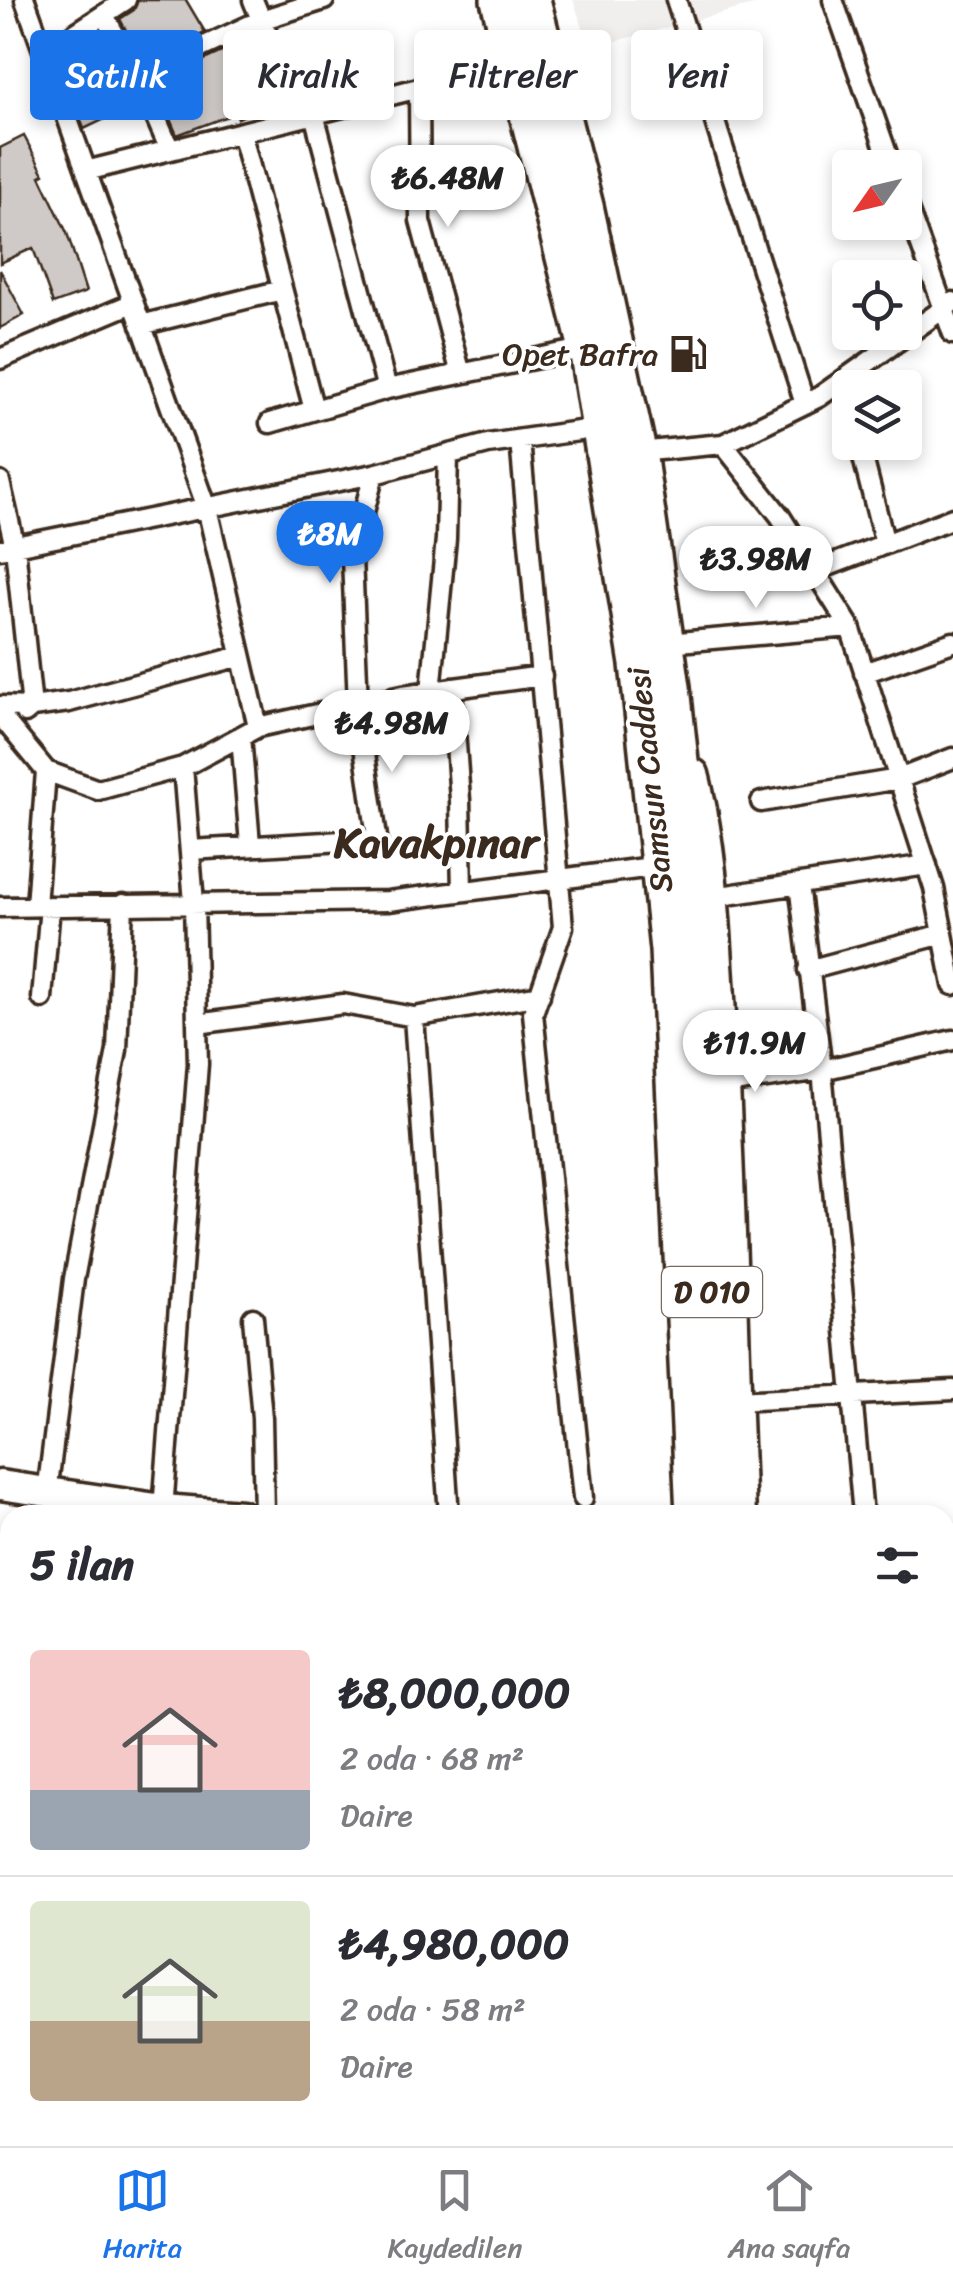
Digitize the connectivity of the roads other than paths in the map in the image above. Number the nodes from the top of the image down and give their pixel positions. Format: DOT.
graph roads {
  1 [pos="25,0"];
  2 [pos="126,0"];
  3 [pos="252,0"];
  4 [pos="324,0"];
  5 [pos="499,0"];
  6 [pos="532,0"];
  7 [pos="676,0"];
  8 [pos="833,0"];
  9 [pos="104,15"];
  10 [pos="261,20"];
  11 [pos="37,30"];
  12 [pos="80,30"];
  13 [pos="112,30"];
  14 [pos="266,30"];
  15 [pos="203,47"];
  16 [pos="68,120"];
  17 [pos="157,120"];
  18 [pos="288,120"];
  19 [pos="309,120"];
  20 [pos="419,120"];
  21 [pos="241,132"];
  22 [pos="170,150"];
  23 [pos="886,150"];
  24 [pos="86,171"];
  25 [pos="922,240"];
  26 [pos="282,290"];
  27 [pos="133,303"];
  28 [pos="949,304"];
  29 [pos="141,325"];
  30 [pos="953,334"];
  31 [pos="586,348"];
  32 [pos="0,359"];
  33 [pos="857,370"];
  34 [pos="462,374"];
  35 [pos="832,387"];
  36 [pos="386,388"];
  37 [pos="806,404"];
  38 [pos="314,410"];
  39 [pos="270,423"];
  40 [pos="600,428"];
  41 [pos="520,440"];
  42 [pos="724,444"];
  43 [pos="638,452"];
  44 [pos="448,455"];
  45 [pos="864,460"];
  46 [pos="374,474"];
  47 [pos="0,482"];
  48 [pos="206,508"];
  49 [pos="953,518"];
  50 [pos="885,544"];
  51 [pos="8,548"];
  52 [pos="814,571"];
  53 [pos="850,627"];
  54 [pos="953,642"];
  55 [pos="666,643"];
  56 [pos="241,656"];
  57 [pos="864,673"];
  58 [pos="542,676"];
  59 [pos="452,688"];
  60 [pos="672,688"];
  61 [pos="432,691"];
  62 [pos="358,705"];
  63 [pos="0,706"];
  64 [pos="32,708"];
  65 [pos="4,720"];
  66 [pos="250,732"];
  67 [pos="953,758"];
  68 [pos="183,767"];
  69 [pos="46,771"];
  70 [pos="899,779"];
  71 [pos="761,802"];
  72 [pos="250,844"];
  73 [pos="190,850"];
  74 [pos="927,865"];
  75 [pos="654,866"];
  76 [pos="558,878"];
  77 [pos="953,882"];
  78 [pos="799,884"];
  79 [pos="934,888"];
  80 [pos="462,891"];
  81 [pos="714,897"];
  82 [pos="123,904"];
  83 [pos="194,904"];
  84 [pos="43,906"];
  85 [pos="0,907"];
  86 [pos="943,934"];
  87 [pos="808,970"];
  88 [pos="953,986"];
  89 [pos="540,994"];
  90 [pos="42,998"];
  91 [pos="414,1016"];
  92 [pos="198,1024"];
  93 [pos="953,1040"];
  94 [pos="822,1070"];
  95 [pos="701,1075"];
  96 [pos="253,1318"];
  97 [pos="953,1390"];
  98 [pos="850,1396"];
  99 [pos="736,1401"];
  100 [pos="0,1485"];
  101 [pos="47,1493"];
  102 [pos="583,1498"];
  103 [pos="134,1505"];
  104 [pos="163,1505"];
  105 [pos="264,1505"];
  106 [pos="448,1505"];
  107 [pos="678,1505"];
  108 [pos="694,1505"];
  109 [pos="720,1505"];
  110 [pos="741,1505"];
  111 [pos="862,1505"];
  1 -- 11 [label="street"];
  2 -- 9 [label="street"];
  3 -- 10 [label="street"];
  4 -- 10 [label="street"];
  5 -- 31 [label="highway, Samsun Caddesi / D 010"];
  6 -- 43 [label="highway, Samsun Caddesi / D 010"];
  7 -- 37 [label="street"];
  8 -- 23 [label="street"];
  9 -- 12 [label="street"];
  9 -- 13 [label="street"];
  10 -- 14 [label="street"];
  10 -- 15 [label="street"];
  16 -- 24 [label="street"];
  17 -- 22 [label="street"];
  18 -- 21 [label="street"];
  19 -- 36 [label="street"];
  20 -- 34 [label="street"];
  21 -- 22 [label="street"];
  21 -- 26 [label="street"];
  22 -- 24 [label="street"];
  24 -- 27 [label="street"];
  25 -- 28 [label="street"];
  26 -- 29 [label="street"];
  26 -- 38 [label="street"];
  27 -- 29 [label="street"];
  27 -- 32 [label="street"];
  28 -- 30 [label="street"];
  28 -- 33 [label="street"];
  29 -- 48 [label="street"];
  31 -- 34 [label="street"];
  31 -- 40 [label="highway, Samsun Caddesi / D 010"];
  34 -- 36 [label="street"];
  35 -- 37 [label="street"];
  36 -- 38 [label="street"];
  37 -- 42 [label="street"];
  38 -- 39 [label="street"];
  40 -- 41 [label="street"];
  40 -- 75 [label="highway, Samsun Caddesi / D 010"];
  41 -- 44 [label="street"];
  41 -- 58 [label="street"];
  42 -- 43 [label="street"];
  42 -- 52 [label="street"];
  43 -- 55 [label="highway, Samsun Caddesi / D 010"];
  44 -- 46 [label="street"];
  44 -- 61 [label="street"];
  45 -- 50 [label="street"];
  46 -- 48 [label="street"];
  46 -- 62 [label="street"];
  47 -- 51 [label="street"];
  48 -- 51 [label="street"];
  48 -- 56 [label="street"];
  49 -- 50 [label="street"];
  50 -- 52 [label="street"];
  51 -- 64 [label="street"];
  52 -- 53 [label="street"];
  53 -- 55 [label="street"];
  53 -- 57 [label="street"];
  54 -- 57 [label="street"];
  55 -- 60 [label="highway, Samsun Caddesi / D 010"];
  56 -- 64 [label="street"];
  56 -- 66 [label="street"];
  57 -- 70 [label="street"];
  58 -- 59 [label="street"];
  58 -- 76 [label="street"];
  59 -- 61 [label="street"];
  59 -- 80 [label="street"];
  60 -- 81 [label="street"];
  60 -- 95 [label="highway, Samsun Caddesi / D 010"];
  61 -- 62 [label="street"];
  62 -- 66 [label="street"];
  62 -- 72 [label="street"];
  63 -- 64 [label="street"];
  64 -- 65 [label="street"];
  65 -- 69 [label="street"];
  66 -- 68 [label="street"];
  66 -- 72 [label="street"];
  67 -- 70 [label="street"];
  68 -- 69 [label="street"];
  68 -- 73 [label="street"];
  69 -- 84 [label="street"];
  70 -- 71 [label="street"];
  70 -- 74 [label="street"];
  72 -- 73 [label="street"];
  73 -- 83 [label="street"];
  74 -- 78 [label="street"];
  74 -- 79 [label="street"];
  75 -- 76 [label="street"];
  75 -- 95 [label="highway, Samsun Caddesi / D 010"];
  75 -- 107 [label="street"];
  76 -- 80 [label="street"];
  76 -- 89 [label="street"];
  77 -- 79 [label="street"];
  78 -- 81 [label="street"];
  78 -- 87 [label="street"];
  79 -- 86 [label="street"];
  80 -- 83 [label="street"];
  81 -- 95 [label="street"];
  82 -- 83 [label="street"];
  82 -- 84 [label="street"];
  82 -- 101 [label="street"];
  83 -- 92 [label="street"];
  84 -- 85 [label="street"];
  84 -- 90 [label="street"];
  86 -- 87 [label="street"];
  86 -- 88 [label="street"];
  87 -- 94 [label="street"];
  89 -- 91 [label="street"];
  89 -- 102 [label="street"];
  91 -- 92 [label="street"];
  91 -- 106 [label="street"];
  92 -- 104 [label="street"];
  93 -- 94 [label="street"];
  94 -- 95 [label="street"];
  94 -- 98 [label="street"];
  95 -- 99 [label="street"];
  95 -- 108 [label="highway, Samsun Caddesi / D 010"];
  95 -- 109 [label="highway, Samsun Caddesi / D 010"];
  96 -- 105 [label="street"];
  97 -- 98 [label="street"];
  98 -- 99 [label="street"];
  98 -- 111 [label="street"];
  99 -- 110 [label="street"];
  100 -- 101 [label="street"];
  101 -- 103 [label="street"];
}
